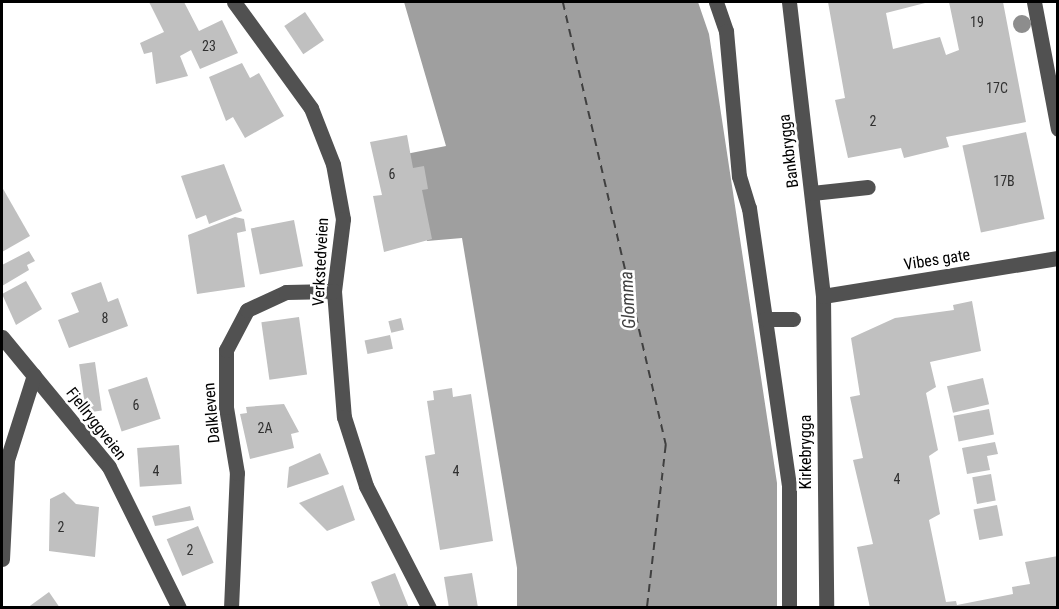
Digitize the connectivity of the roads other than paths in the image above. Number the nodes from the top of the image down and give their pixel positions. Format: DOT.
graph roads {
  1 [pos="234,2"];
  2 [pos="716,2"];
  3 [pos="789,2"];
  4 [pos="1034,2"];
  5 [pos="1058,129"];
  6 [pos="868,187"];
  7 [pos="812,193"];
  8 [pos="1058,258"];
  9 [pos="334,291"];
  10 [pos="823,296"];
  11 [pos="765,319"];
  12 [pos="793,319"];
  13 [pos="2,337"];
  14 [pos="34,375"];
  15 [pos="2,559"];
  16 [pos="179,608"];
  17 [pos="231,608"];
  18 [pos="429,608"];
  19 [pos="789,608"];
  20 [pos="826,608"];
  1 -- 9 [label="street, Verkstedveien"];
  2 -- 11 [label="street"];
  3 -- 7 [label="street, Bankbrygga"];
  4 -- 5 [label="street"];
  6 -- 7 [label="street"];
  7 -- 10 [label="street, Bankbrygga"];
  8 -- 10 [label="street, Vibes gate"];
  9 -- 17 [label="street, Dalkleven"];
  9 -- 18 [label="street, Verkstedveien"];
  10 -- 20 [label="street, Kirkebrygga"];
  11 -- 12 [label="street"];
  11 -- 19 [label="street"];
  13 -- 14 [label="street, Fjellryggveien"];
  14 -- 15 [label="street"];
  14 -- 16 [label="street, Fjellryggveien"];
}
